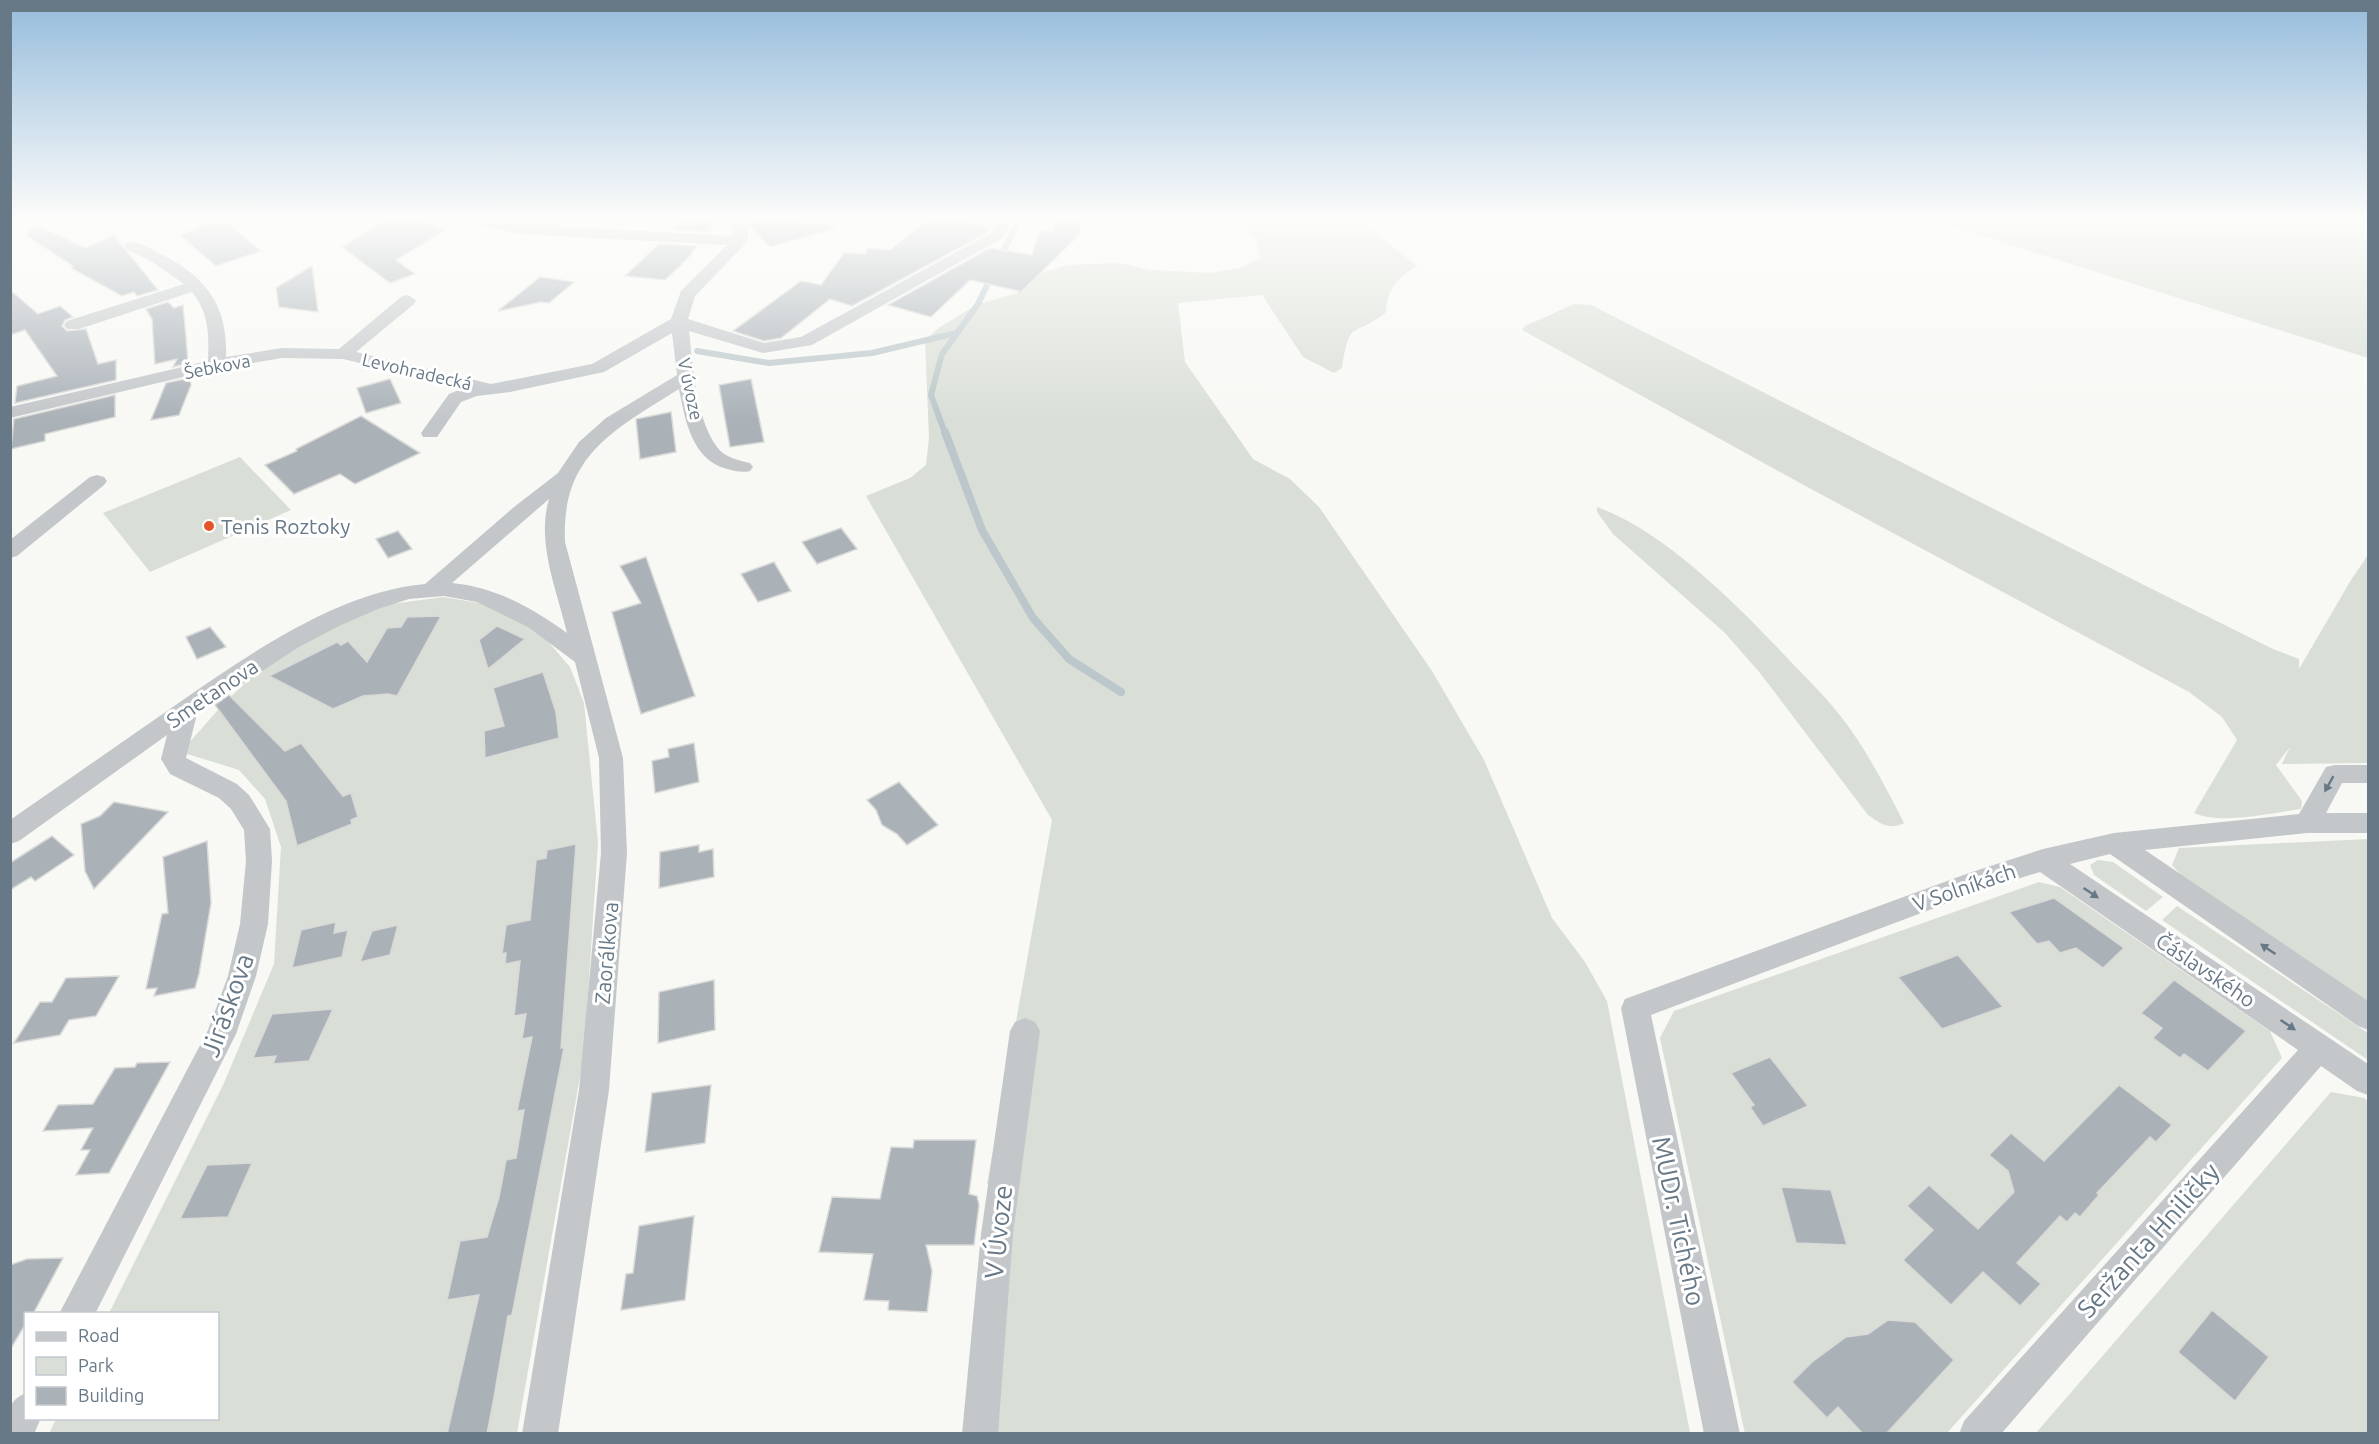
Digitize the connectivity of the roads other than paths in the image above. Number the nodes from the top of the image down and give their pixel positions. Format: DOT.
graph roads {
  1 [pos="195,285"];
  2 [pos="196,285"];
  3 [pos="697,285"];
  4 [pos="907,285"];
  5 [pos="408,300"];
  6 [pos="679,322"];
  7 [pos="73,325"];
  8 [pos="343,354"];
  9 [pos="217,364"];
  10 [pos="686,377"];
  11 [pos="490,389"];
  12 [pos="10,413"];
  13 [pos="430,433"];
  14 [pos="744,467"];
  15 [pos="565,477"];
  16 [pos="97,481"];
  17 [pos="10,551"];
  18 [pos="432,589"];
  19 [pos="584,657"];
  20 [pos="186,710"];
  21 [pos="2368,774"];
  22 [pos="2368,823"];
  23 [pos="2307,824"];
  24 [pos="10,834"];
  25 [pos="2114,843"];
  26 [pos="2043,860"];
  27 [pos="1635,1008"];
  28 [pos="2368,1017"];
  29 [pos="1024,1031"];
  30 [pos="2319,1047"];
  31 [pos="2368,1081"];
  32 [pos="77,1312"];
  33 [pos="24,1415"];
  34 [pos="14,1434"];
  35 [pos="540,1434"];
  36 [pos="980,1434"];
  37 [pos="1722,1434"];
  38 [pos="1977,1434"];
  1 -- 7 [label="street"];
  2 -- 9 [label="street"];
  3 -- 6 [label="street"];
  4 -- 6 [label="street"];
  5 -- 8 [label="street"];
  6 -- 10 [label="street, V úvoze"];
  6 -- 11 [label="street, Levohradecká"];
  8 -- 9 [label="street, Šebkova"];
  8 -- 11 [label="street, Levohradecká"];
  9 -- 12 [label="street, Šebkova"];
  10 -- 14 [label="street, V úvoze"];
  10 -- 15 [label="street"];
  11 -- 13 [label="street, Levohradecká"];
  15 -- 18 [label="street"];
  15 -- 19 [label="street, Zaorálkova"];
  16 -- 17 [label="street"];
  18 -- 19 [label="street, Smetanova"];
  18 -- 20 [label="street, Smetanova"];
  19 -- 35 [label="street, Zaorálkova"];
  20 -- 24 [label="street, Smetanova"];
  20 -- 32 [label="street, Jiráskova"];
  21 -- 23 [label="street, one-way"];
  22 -- 23 [label="street, V Solníkách"];
  23 -- 25 [label="street, V Solníkách"];
  25 -- 26 [label="street, V Solníkách"];
  28 -- 25 [label="street, one-way"];
  26 -- 27 [label="street, V Solníkách"];
  26 -- 30 [label="street, Čáslavského, one-way"];
  27 -- 37 [label="street, MUDr. Tichého"];
  29 -- 36 [label="street, V Úvoze"];
  30 -- 31 [label="street, Čáslavského"];
  30 -- 38 [label="street, Seržanta Hniličky"];
  33 -- 34 [label="street"];
}
